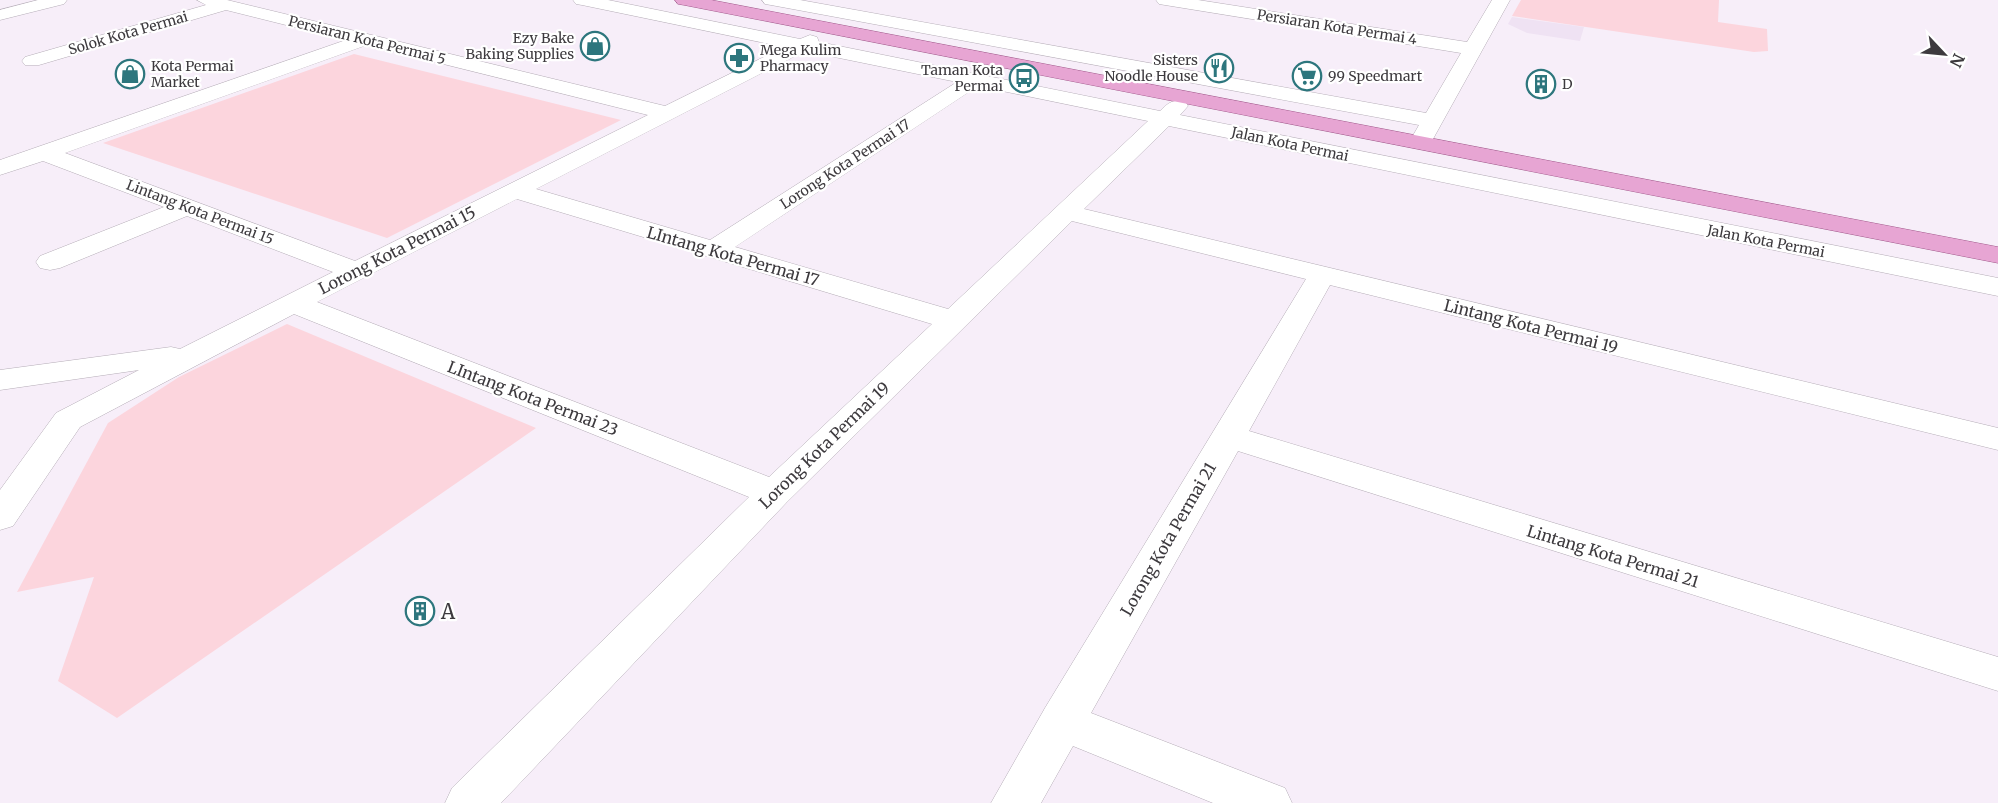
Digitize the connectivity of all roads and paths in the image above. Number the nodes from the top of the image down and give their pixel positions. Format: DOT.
graph roads {
  1 [pos="58,0"];
  2 [pos="582,0"];
  3 [pos="684,0"];
  4 [pos="771,0"];
  5 [pos="1165,0"];
  6 [pos="1501,0"];
  7 [pos="215,2"];
  8 [pos="0,15"];
  9 [pos="834,29"];
  10 [pos="937,30"];
  11 [pos="366,39"];
  12 [pos="805,44"];
  13 [pos="912,44"];
  14 [pos="1473,49"];
  15 [pos="32,61"];
  16 [pos="976,79"];
  17 [pos="1176,107"];
  18 [pos="667,114"];
  19 [pos="1432,121"];
  20 [pos="1420,141"];
  21 [pos="44,153"];
  22 [pos="0,168"];
  23 [pos="515,191"];
  24 [pos="1677,192"];
  25 [pos="187,207"];
  26 [pos="1065,212"];
  27 [pos="1675,222"];
  28 [pos="713,250"];
  29 [pos="1998,255"];
  30 [pos="50,262"];
  31 [pos="357,271"];
  32 [pos="1322,275"];
  33 [pos="1998,287"];
  34 [pos="293,303"];
  35 [pos="952,320"];
  36 [pos="194,353"];
  37 [pos="0,380"];
  38 [pos="1228,436"];
  39 [pos="1998,439"];
  40 [pos="774,493"];
  41 [pos="0,517"];
  42 [pos="1998,674"];
  43 [pos="1061,721"];
  44 [pos="469,803"];
  45 [pos="1015,803"];
  46 [pos="1268,803"];
  1 -- 8 [label="street"];
  2 -- 12 [label="street, Jalan Kota Permai"];
  3 -- 9 [label="main road, Jalan Kota Permai"];
  4 -- 10 [label="street"];
  5 -- 14 [label="street, Persiaran Kota Permai 4"];
  6 -- 14 [label="street"];
  7 -- 11 [label="street, Persiaran Kota Permai 5"];
  7 -- 15 [label="street, Solok Kota Permai"];
  9 -- 12 [label="street, Lorong Kota Permai 15"];
  9 -- 13 [label="main road, Jalan Kota Permai"];
  10 -- 13 [label="street"];
  10 -- 19 [label="street"];
  11 -- 18 [label="street, Persiaran Kota Permai 5"];
  11 -- 21 [label="street"];
  12 -- 16 [label="street, Jalan Kota Permai"];
  12 -- 18 [label="street, Lorong Kota Permai 15"];
  13 -- 17 [label="main road, Jalan Kota Permai"];
  14 -- 19 [label="street"];
  16 -- 17 [label="street, Jalan Kota Permai"];
  16 -- 28 [label="street, Lorong Kota Permai 17"];
  17 -- 20 [label="main road, Jalan Kota Permai"];
  17 -- 26 [label="street, Lorong Kota Permai 19"];
  17 -- 27 [label="street, Jalan Kota Permai"];
  18 -- 23 [label="street, Lorong Kota Permai 15"];
  19 -- 20 [label="street"];
  20 -- 24 [label="main road, Jalan Kota Permai"];
  21 -- 22 [label="street"];
  21 -- 25 [label="street, Lintang Kota Permai 15"];
  23 -- 28 [label="street, LIntang Kota Permai 17"];
  23 -- 31 [label="street, Lorong Kota Permai 15"];
  24 -- 27 [label="street"];
  24 -- 29 [label="main road, Jalan Kota Permai"];
  25 -- 30 [label="street"];
  25 -- 31 [label="street, Lintang Kota Permai 15"];
  26 -- 32 [label="street, Lintang Kota Permai 19"];
  26 -- 35 [label="street, Lorong Kota Permai 19"];
  27 -- 33 [label="street, Jalan Kota Permai"];
  28 -- 35 [label="street, LIntang Kota Permai 17"];
  31 -- 34 [label="street, Lorong Kota Permai 15"];
  32 -- 38 [label="street, Lorong Kota Permai 21"];
  32 -- 39 [label="street, Lintang Kota Permai 19"];
  34 -- 36 [label="street, Lorong Kota Permai 15"];
  34 -- 40 [label="street, LIntang Kota Permai 23"];
  35 -- 40 [label="street, Lorong Kota Permai 19"];
  36 -- 37 [label="street"];
  36 -- 41 [label="street, Lorong Kota Permai 15"];
  38 -- 42 [label="street, Lintang Kota Permai 21"];
  38 -- 43 [label="street, Lorong Kota Permai 21"];
  40 -- 44 [label="street, Lorong Kota Permai 19"];
  43 -- 45 [label="street, Lorong Kota Permai 21"];
  43 -- 46 [label="street"];
}
